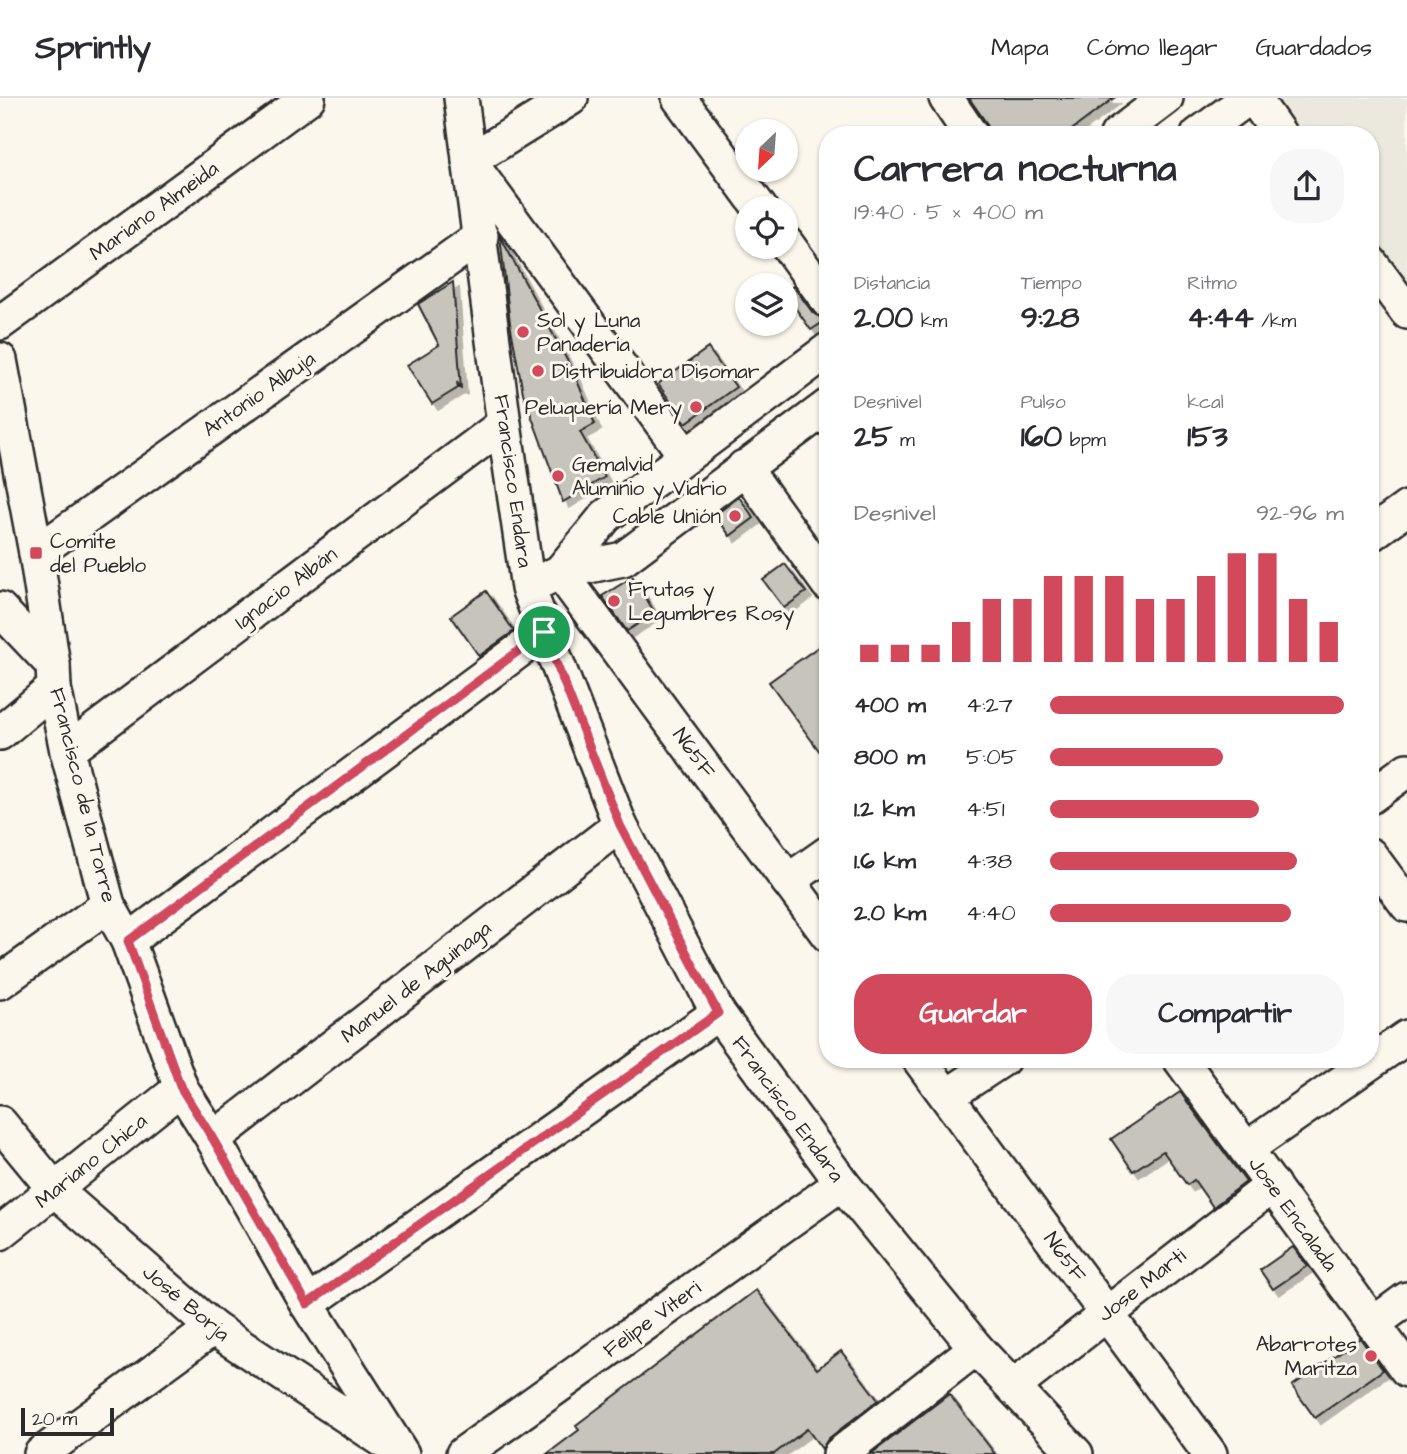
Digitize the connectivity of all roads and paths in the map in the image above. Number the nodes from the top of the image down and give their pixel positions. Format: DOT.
graph roads {
  1 [pos="308,98"];
  2 [pos="461,98"];
  3 [pos="571,98"];
  4 [pos="679,98"];
  5 [pos="946,98"];
  6 [pos="1166,98"];
  7 [pos="1248,98"];
  8 [pos="1254,98"];
  9 [pos="965,126"];
  10 [pos="1129,126"];
  11 [pos="1210,126"];
  12 [pos="1274,126"];
  13 [pos="469,161"];
  14 [pos="751,196"];
  15 [pos="481,236"];
  16 [pos="798,259"];
  17 [pos="1379,281"];
  18 [pos="819,289"];
  19 [pos="1407,312"];
  20 [pos="0,323"];
  21 [pos="819,357"];
  22 [pos="0,360"];
  23 [pos="819,413"];
  24 [pos="504,424"];
  25 [pos="685,455"];
  26 [pos="744,467"];
  27 [pos="1407,509"];
  28 [pos="1379,529"];
  29 [pos="36,553"];
  30 [pos="819,571"];
  31 [pos="560,572"];
  32 [pos="528,587"];
  33 [pos="0,609"];
  34 [pos="544,632"];
  35 [pos="54,677"];
  36 [pos="0,733"];
  37 [pos="67,751"];
  38 [pos="1407,770"];
  39 [pos="1379,790"];
  40 [pos="620,825"];
  41 [pos="819,859"];
  42 [pos="1379,867"];
  43 [pos="788,881"];
  44 [pos="108,905"];
  45 [pos="1407,905"];
  46 [pos="819,923"];
  47 [pos="128,941"];
  48 [pos="0,982"];
  49 [pos="718,1013"];
  50 [pos="1407,1037"];
  51 [pos="1379,1056"];
  52 [pos="926,1068"];
  53 [pos="989,1068"];
  54 [pos="1187,1068"];
  55 [pos="1362,1068"];
  56 [pos="181,1088"];
  57 [pos="947,1096"];
  58 [pos="0,1123"];
  59 [pos="213,1139"];
  60 [pos="1246,1149"];
  61 [pos="842,1183"];
  62 [pos="1273,1185"];
  63 [pos="55,1190"];
  64 [pos="0,1233"];
  65 [pos="1407,1299"];
  66 [pos="307,1304"];
  67 [pos="1106,1313"];
  68 [pos="1373,1324"];
  69 [pos="213,1328"];
  70 [pos="976,1348"];
  71 [pos="1407,1370"];
  72 [pos="1013,1387"];
  73 [pos="398,1453"];
  74 [pos="41,1454"];
  75 [pos="463,1454"];
  76 [pos="840,1454"];
  77 [pos="1076,1454"];
  78 [pos="1210,1454"];
  1 -- 20 [label="street, Mariano Almeida"];
  2 -- 13 [label="street, Francisco Endara"];
  3 -- 13 [label="street"];
  4 -- 14 [label="street"];
  5 -- 9 [label="street"];
  6 -- 10 [label="street"];
  7 -- 11 [label="street"];
  8 -- 12 [label="street"];
  13 -- 15 [label="street, Francisco Endara"];
  13 -- 25 [label="street"];
  15 -- 24 [label="street, Francisco Endara"];
  15 -- 29 [label="street, Antonio Albuja"];
  16 -- 18 [label="street"];
  17 -- 19 [label="street"];
  21 -- 25 [label="street"];
  22 -- 29 [label="street, Francisco de la Torre"];
  23 -- 26 [label="street"];
  24 -- 32 [label="street, Francisco Endara"];
  24 -- 37 [label="street, Ignacio Albán"];
  25 -- 31 [label="street"];
  26 -- 30 [label="street"];
  26 -- 31 [label="street"];
  27 -- 28 [label="street"];
  29 -- 35 [label="street, Francisco de la Torre"];
  31 -- 32 [label="street"];
  31 -- 43 [label="street, N65F"];
  32 -- 34 [label="street, Francisco Endara"];
  33 -- 35 [label="street"];
  34 -- 40 [label="street, Francisco Endara"];
  34 -- 47 [label="street"];
  35 -- 36 [label="street"];
  35 -- 37 [label="street, Francisco de la Torre"];
  37 -- 44 [label="street, Francisco de la Torre"];
  38 -- 39 [label="street"];
  40 -- 49 [label="street, Francisco Endara"];
  40 -- 59 [label="street, Manuel de Aguinaga"];
  41 -- 43 [label="street"];
  42 -- 45 [label="street"];
  43 -- 46 [label="street, N65F"];
  44 -- 47 [label="street, Francisco de la Torre"];
  44 -- 48 [label="street"];
  47 -- 56 [label="street, Francisco de la Torre"];
  49 -- 61 [label="street, Francisco Endara"];
  49 -- 66 [label="street"];
  50 -- 51 [label="street"];
  52 -- 57 [label="street, N65F"];
  53 -- 57 [label="street"];
  54 -- 60 [label="street, Jose Encalada"];
  55 -- 60 [label="street"];
  56 -- 59 [label="street, Francisco de la Torre"];
  56 -- 63 [label="street, Mariano Chica"];
  57 -- 67 [label="street, N65F"];
  58 -- 63 [label="street, José Borja"];
  59 -- 66 [label="street, Francisco de la Torre"];
  60 -- 62 [label="street, Jose Encalada"];
  61 -- 70 [label="street, Francisco Endara"];
  61 -- 75 [label="street, Felipe Viteri"];
  62 -- 67 [label="street, Jose Marti"];
  62 -- 68 [label="street, Jose Encalada"];
  63 -- 64 [label="street, Mariano Chica"];
  63 -- 69 [label="street, José Borja"];
  65 -- 68 [label="street"];
  66 -- 73 [label="street, Francisco de la Torre"];
  67 -- 72 [label="street, Jose Marti"];
  67 -- 78 [label="street, N65F"];
  68 -- 71 [label="street, Jose Encalada"];
  69 -- 73 [label="street, José Borja"];
  69 -- 74 [label="street"];
  70 -- 72 [label="street, Francisco Endara"];
  70 -- 76 [label="street"];
  72 -- 77 [label="street, Francisco Endara"];
}
